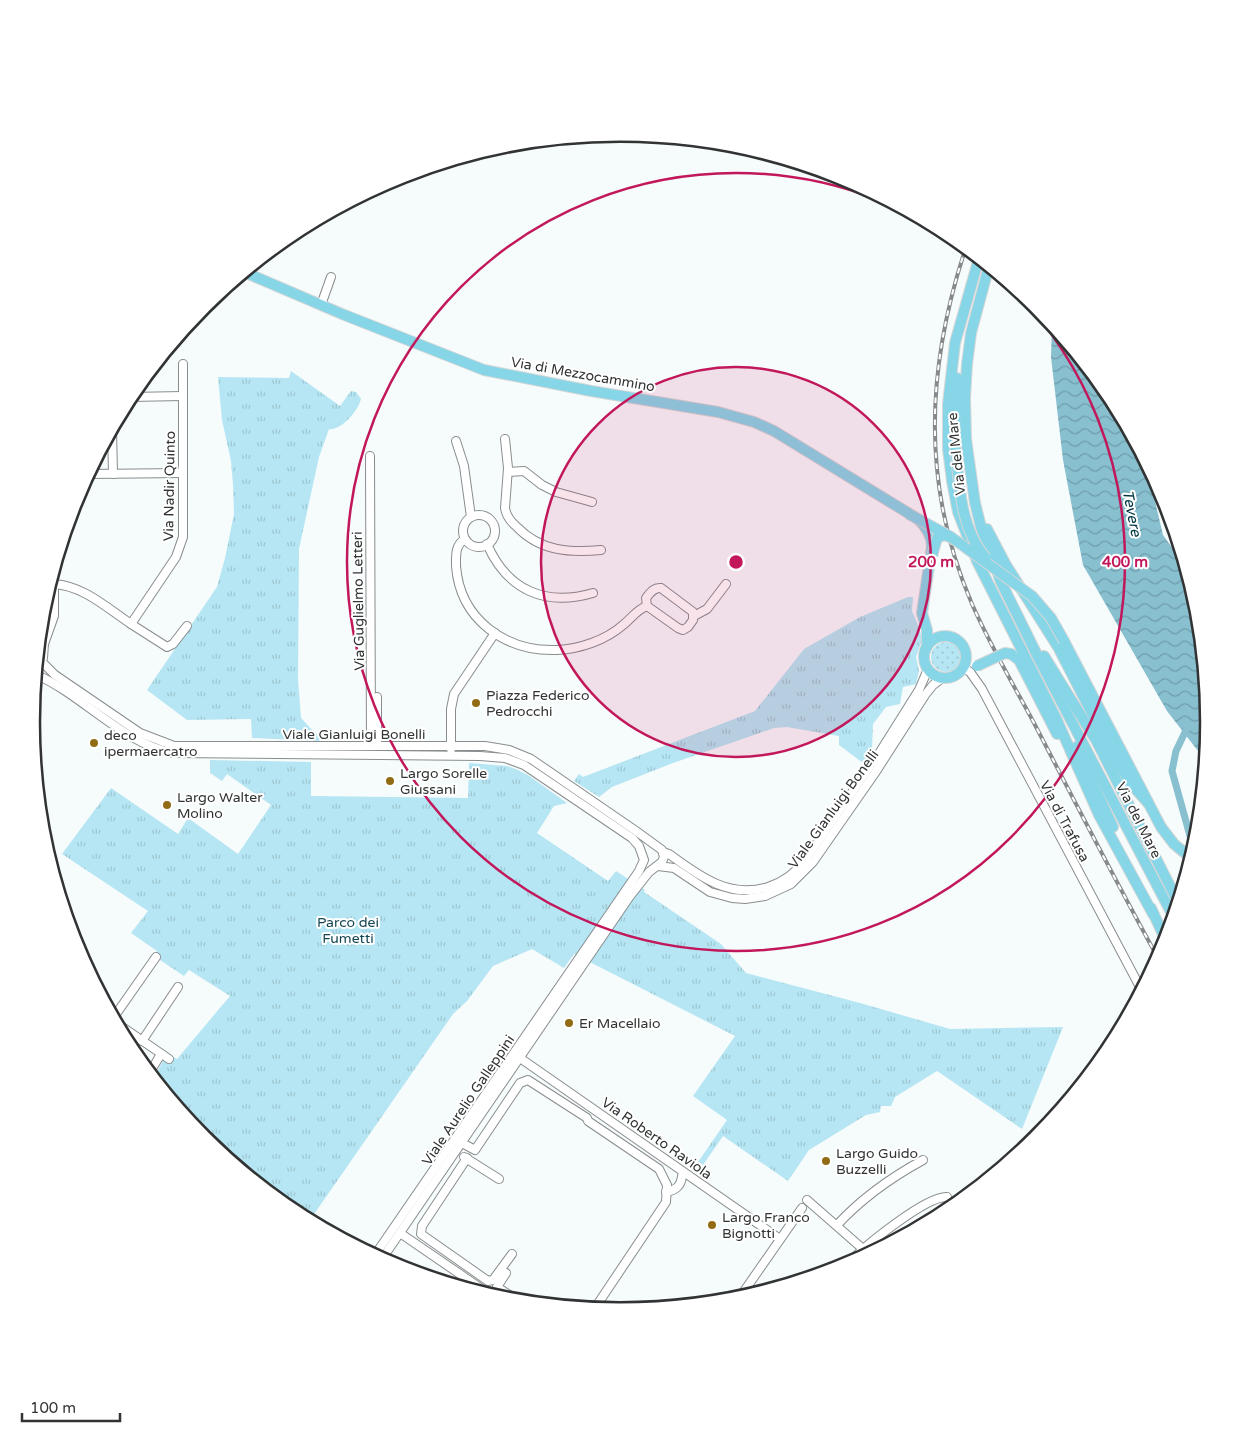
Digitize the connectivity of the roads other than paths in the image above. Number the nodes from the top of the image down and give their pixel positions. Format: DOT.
graph roads {
  1 [pos="977,264"];
  2 [pos="986,272"];
  3 [pos="250,275"];
  4 [pos="331,278"];
  5 [pos="967,300"];
  6 [pos="321,305"];
  7 [pos="184,364"];
  8 [pos="183,396"];
  9 [pos="140,397"];
  10 [pos="505,439"];
  11 [pos="456,441"];
  12 [pos="112,442"];
  13 [pos="370,456"];
  14 [pos="508,472"];
  15 [pos="183,473"];
  16 [pos="96,474"];
  17 [pos="113,474"];
  18 [pos="973,491"];
  19 [pos="592,502"];
  20 [pos="505,511"];
  21 [pos="909,514"];
  22 [pos="472,517"];
  23 [pos="492,522"];
  24 [pos="951,537"];
  25 [pos="465,539"];
  26 [pos="487,544"];
  27 [pos="601,550"];
  28 [pos="932,556"];
  29 [pos="998,571"];
  30 [pos="57,584"];
  31 [pos="726,584"];
  32 [pos="593,593"];
  33 [pos="54,596"];
  34 [pos="647,602"];
  35 [pos="694,616"];
  36 [pos="131,624"];
  37 [pos="187,626"];
  38 [pos="1026,630"];
  39 [pos="495,633"];
  40 [pos="48,634"];
  41 [pos="46,641"];
  42 [pos="927,646"];
  43 [pos="44,659"];
  44 [pos="1040,661"];
  45 [pos="964,666"];
  46 [pos="928,669"];
  47 [pos="42,678"];
  48 [pos="942,678"];
  49 [pos="377,697"];
  50 [pos="374,746"];
  51 [pos="451,746"];
  52 [pos="452,756"];
  53 [pos="1078,771"];
  54 [pos="1148,803"];
  55 [pos="661,850"];
  56 [pos="1184,854"];
  57 [pos="644,860"];
  58 [pos="656,866"];
  59 [pos="635,883"];
  60 [pos="1174,893"];
  61 [pos="1169,908"];
  62 [pos="1153,914"];
  63 [pos="1161,930"];
  64 [pos="156,957"];
  65 [pos="582,960"];
  66 [pos="1138,983"];
  67 [pos="178,987"];
  68 [pos="118,1011"];
  69 [pos="132,1034"];
  70 [pos="142,1041"];
  71 [pos="161,1054"];
  72 [pos="520,1058"];
  73 [pos="169,1059"];
  74 [pos="154,1066"];
  75 [pos="462,1143"];
  76 [pos="456,1151"];
  77 [pos="467,1158"];
  78 [pos="922,1160"];
  79 [pos="683,1174"];
  80 [pos="499,1179"];
  81 [pos="665,1182"];
  82 [pos="666,1192"];
  83 [pos="947,1198"];
  84 [pos="807,1200"];
  85 [pos="802,1208"];
  86 [pos="836,1225"];
  87 [pos="400,1233"];
  88 [pos="780,1239"];
  89 [pos="866,1247"];
  90 [pos="862,1248"];
  91 [pos="379,1249"];
  92 [pos="387,1252"];
  93 [pos="512,1254"];
  94 [pos="508,1274"];
  95 [pos="472,1282"];
  96 [pos="747,1287"];
  97 [pos="502,1289"];
  98 [pos="600,1301"];
  1 -- 5 [label="main road"];
  2 -- 18 [label="main road, Via del Mare"];
  3 -- 6 [label="main road, Via di Mezzocammino"];
  4 -- 6 [label="street"];
  5 -- 29 [label="main road, bridge"];
  5 -- 53 [label="main road"];
  6 -- 21 [label="main road, Via di Mezzocammino"];
  7 -- 8 [label="street, Via Nadir Quinto"];
  8 -- 9 [label="street"];
  8 -- 15 [label="street, Via Nadir Quinto"];
  10 -- 14 [label="street"];
  11 -- 22 [label="street"];
  12 -- 17 [label="street"];
  13 -- 50 [label="street, Via Guglielmo Letteri"];
  14 -- 19 [label="street"];
  14 -- 20 [label="street"];
  15 -- 17 [label="street"];
  15 -- 36 [label="street, Via Nadir Quinto"];
  16 -- 17 [label="street"];
  18 -- 38 [label="main road, Via del Mare"];
  18 -- 54 [label="main road"];
  20 -- 23 [label="street"];
  20 -- 27 [label="street"];
  21 -- 24 [label="main road, Via di Mezzocammino, bridge"];
  21 -- 28 [label="main road, Via di Mezzocammino, bridge"];
  22 -- 23 [label="street"];
  22 -- 25 [label="street"];
  23 -- 26 [label="street"];
  24 -- 28 [label="main road, Via di Mezzocammino, bridge"];
  24 -- 29 [label="main road, bridge"];
  25 -- 26 [label="street"];
  25 -- 39 [label="street"];
  26 -- 32 [label="street"];
  28 -- 42 [label="main road, Via di Mezzocammino"];
  29 -- 54 [label="main road, bridge"];
  30 -- 36 [label="street"];
  31 -- 35 [label="street"];
  33 -- 40 [label="street"];
  34 -- 35 [label="street"];
  34 -- 35 [label="street"];
  34 -- 39 [label="street"];
  36 -- 37 [label="street"];
  38 -- 44 [label="main road, Via del Mare"];
  38 -- 60 [label="main road, Via del Mare"];
  39 -- 51 [label="street"];
  40 -- 41 [label="street"];
  42 -- 45 [label="main road"];
  42 -- 46 [label="main road"];
  43 -- 50 [label="street, Viale Gianluigi Bonelli"];
  44 -- 61 [label="main road, Via del Mare"];
  44 -- 62 [label="main road"];
  45 -- 48 [label="main road"];
  45 -- 53 [label="main road, bridge"];
  45 -- 66 [label="street, Via di Trafusa"];
  46 -- 48 [label="main road"];
  46 -- 55 [label="street, Viale Gianluigi Bonelli"];
  47 -- 52 [label="street, Viale Gianluigi Bonelli"];
  48 -- 58 [label="street, Viale Gianluigi Bonelli"];
  49 -- 50 [label="street"];
  50 -- 51 [label="street, Viale Gianluigi Bonelli"];
  51 -- 52 [label="street"];
  51 -- 55 [label="street, Viale Gianluigi Bonelli"];
  52 -- 57 [label="street, Viale Gianluigi Bonelli"];
  53 -- 62 [label="main road"];
  54 -- 56 [label="main road"];
  55 -- 57 [label="street"];
  55 -- 58 [label="street"];
  57 -- 58 [label="street"];
  57 -- 59 [label="street"];
  58 -- 59 [label="street"];
  59 -- 65 [label="street"];
  62 -- 63 [label="main road"];
  64 -- 68 [label="street"];
  65 -- 72 [label="street, Viale Aurelio Galleppini"];
  65 -- 91 [label="street, Viale Aurelio Galleppini"];
  67 -- 70 [label="street"];
  69 -- 70 [label="street"];
  70 -- 71 [label="street"];
  71 -- 73 [label="street"];
  71 -- 74 [label="street"];
  72 -- 75 [label="street, Viale Aurelio Galleppini"];
  72 -- 79 [label="street, Via Roberto Raviola"];
  75 -- 76 [label="street, Viale Aurelio Galleppini"];
  75 -- 81 [label="street"];
  76 -- 77 [label="street"];
  76 -- 87 [label="street, Viale Aurelio Galleppini"];
  77 -- 80 [label="street"];
  77 -- 93 [label="street"];
  78 -- 86 [label="street"];
  79 -- 81 [label="street"];
  79 -- 82 [label="street"];
  79 -- 88 [label="street, Via Roberto Raviola"];
  81 -- 82 [label="street"];
  82 -- 98 [label="street"];
  83 -- 89 [label="street"];
  84 -- 86 [label="street"];
  85 -- 88 [label="street"];
  86 -- 90 [label="street"];
  87 -- 92 [label="street, Viale Aurelio Galleppini"];
  87 -- 95 [label="street"];
  88 -- 96 [label="street"];
  94 -- 97 [label="street"];
}
